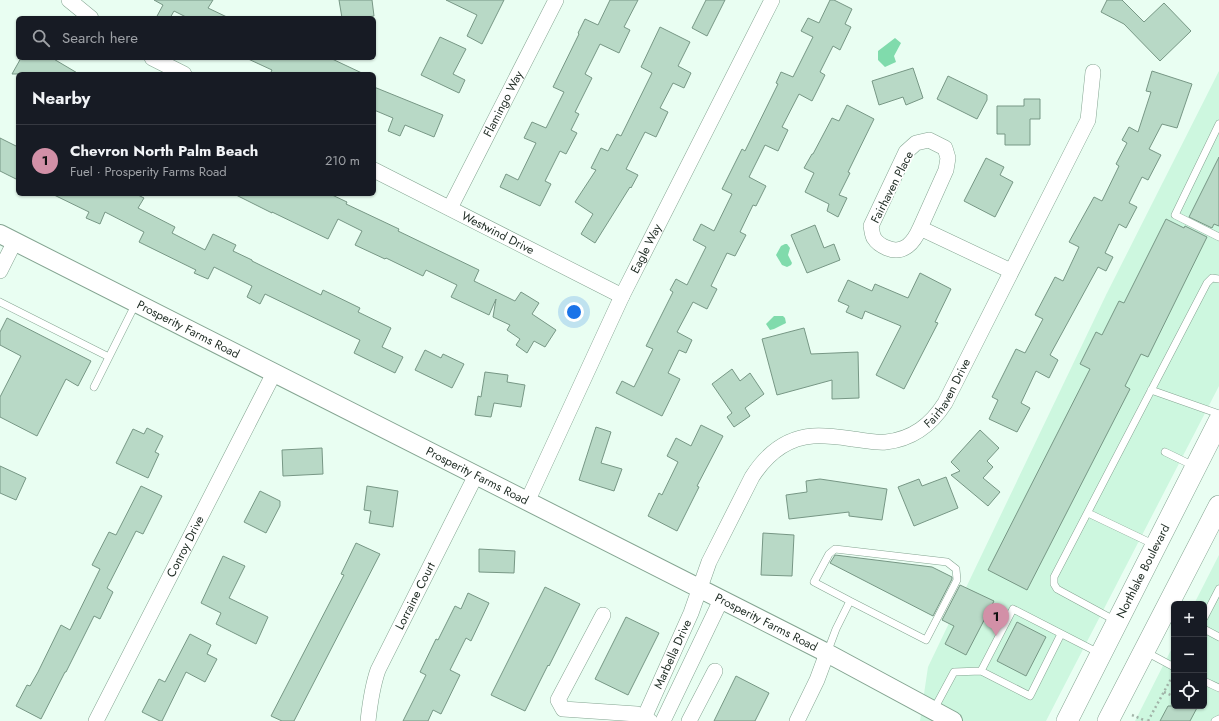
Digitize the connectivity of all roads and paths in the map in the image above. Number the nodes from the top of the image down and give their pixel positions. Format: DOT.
graph roads {
  1 [pos="69,0"];
  2 [pos="556,0"];
  3 [pos="772,0"];
  4 [pos="89,16"];
  5 [pos="156,60"];
  6 [pos="180,72"];
  7 [pos="1093,72"];
  8 [pos="1219,124"];
  9 [pos="376,171"];
  10 [pos="450,208"];
  11 [pos="920,228"];
  12 [pos="8,237"];
  13 [pos="1219,237"];
  14 [pos="0,271"];
  15 [pos="1012,271"];
  16 [pos="1216,278"];
  17 [pos="622,296"];
  18 [pos="0,302"];
  19 [pos="136,303"];
  20 [pos="109,357"];
  21 [pos="274,373"];
  22 [pos="94,387"];
  23 [pos="1151,390"];
  24 [pos="1219,414"];
  25 [pos="1219,421"];
  26 [pos="1166,452"];
  27 [pos="1196,468"];
  28 [pos="476,475"];
  29 [pos="527,502"];
  30 [pos="1219,506"];
  31 [pos="1088,513"];
  32 [pos="1156,545"];
  33 [pos="700,589"];
  34 [pos="1219,589"];
  35 [pos="721,600"];
  36 [pos="850,601"];
  37 [pos="1207,612"];
  38 [pos="603,615"];
  39 [pos="1118,622"];
  40 [pos="1207,631"];
  41 [pos="1061,634"];
  42 [pos="1219,637"];
  43 [pos="1144,652"];
  44 [pos="827,654"];
  45 [pos="1101,654"];
  46 [pos="1171,666"];
  47 [pos="715,671"];
  48 [pos="981,671"];
  49 [pos="1171,679"];
  50 [pos="1207,682"];
  51 [pos="1219,688"];
  52 [pos="1164,692"];
  53 [pos="1171,695"];
  54 [pos="1132,715"];
  55 [pos="593,716"];
  56 [pos="943,717"];
  57 [pos="1219,719"];
  58 [pos="647,720"];
  59 [pos="96,721"];
  60 [pos="368,721"];
  61 [pos="664,721"];
  62 [pos="688,721"];
  63 [pos="797,721"];
  64 [pos="1067,721"];
  65 [pos="1108,721"];
  66 [pos="1147,721"];
  67 [pos="1215,721"];
  1 -- 4 [label="street"];
  2 -- 10 [label="street, Flamingo Way"];
  3 -- 17 [label="street, Eagle Way"];
  5 -- 6 [label="street"];
  7 -- 15 [label="street, Fairhaven Drive"];
  8 -- 13 [label="lane"];
  9 -- 10 [label="street, Westwind Drive"];
  10 -- 17 [label="street, Westwind Drive"];
  11 -- 11 [label="street, Fairhaven Place"];
  11 -- 15 [label="street"];
  12 -- 14 [label="street"];
  12 -- 19 [label="street, Prosperity Farms Road"];
  15 -- 33 [label="street, Fairhaven Drive"];
  16 -- 23 [label="lane"];
  17 -- 29 [label="street, Eagle Way"];
  18 -- 20 [label="lane"];
  19 -- 20 [label="lane"];
  19 -- 21 [label="street, Prosperity Farms Road"];
  20 -- 22 [label="lane"];
  21 -- 28 [label="street, Prosperity Farms Road"];
  21 -- 59 [label="street, Conroy Drive"];
  23 -- 24 [label="lane"];
  23 -- 31 [label="lane"];
  25 -- 27 [label="main road, Northlake Boulevard"];
  26 -- 27 [label="lane"];
  27 -- 32 [label="main road, Northlake Boulevard"];
  28 -- 29 [label="street, Prosperity Farms Road"];
  28 -- 60 [label="street, Lorraine Court"];
  29 -- 33 [label="street, Prosperity Farms Road"];
  30 -- 43 [label="main road"];
  31 -- 32 [label="lane"];
  31 -- 39 [label="lane"];
  32 -- 39 [label="main road, Northlake Boulevard"];
  33 -- 35 [label="street, Prosperity Farms Road"];
  33 -- 58 [label="street, Marbella Drive"];
  34 -- 37 [label="lane"];
  35 -- 44 [label="street, Prosperity Farms Road"];
  35 -- 61 [label="street, Marbella Drive"];
  36 -- 36 [label="lane"];
  36 -- 44 [label="lane"];
  38 -- 55 [label="street, Marbella Drive"];
  39 -- 45 [label="main road, Northlake Boulevard"];
  40 -- 42 [label="lane"];
  41 -- 45 [label="lane"];
  41 -- 48 [label="lane"];
  41 -- 48 [label="lane"];
  43 -- 46 [label="lane"];
  43 -- 65 [label="main road"];
  44 -- 56 [label="street, Prosperity Farms Road"];
  44 -- 63 [label="street"];
  45 -- 64 [label="main road, Northlake Boulevard"];
  47 -- 62 [label="street"];
  48 -- 56 [label="lane"];
  49 -- 52 [label="path"];
  50 -- 51 [label="lane"];
  52 -- 53 [label="path"];
  52 -- 66 [label="path"];
  54 -- 66 [label="path"];
  55 -- 58 [label="street, Marbella Drive"];
  57 -- 67 [label="lane"];
}
